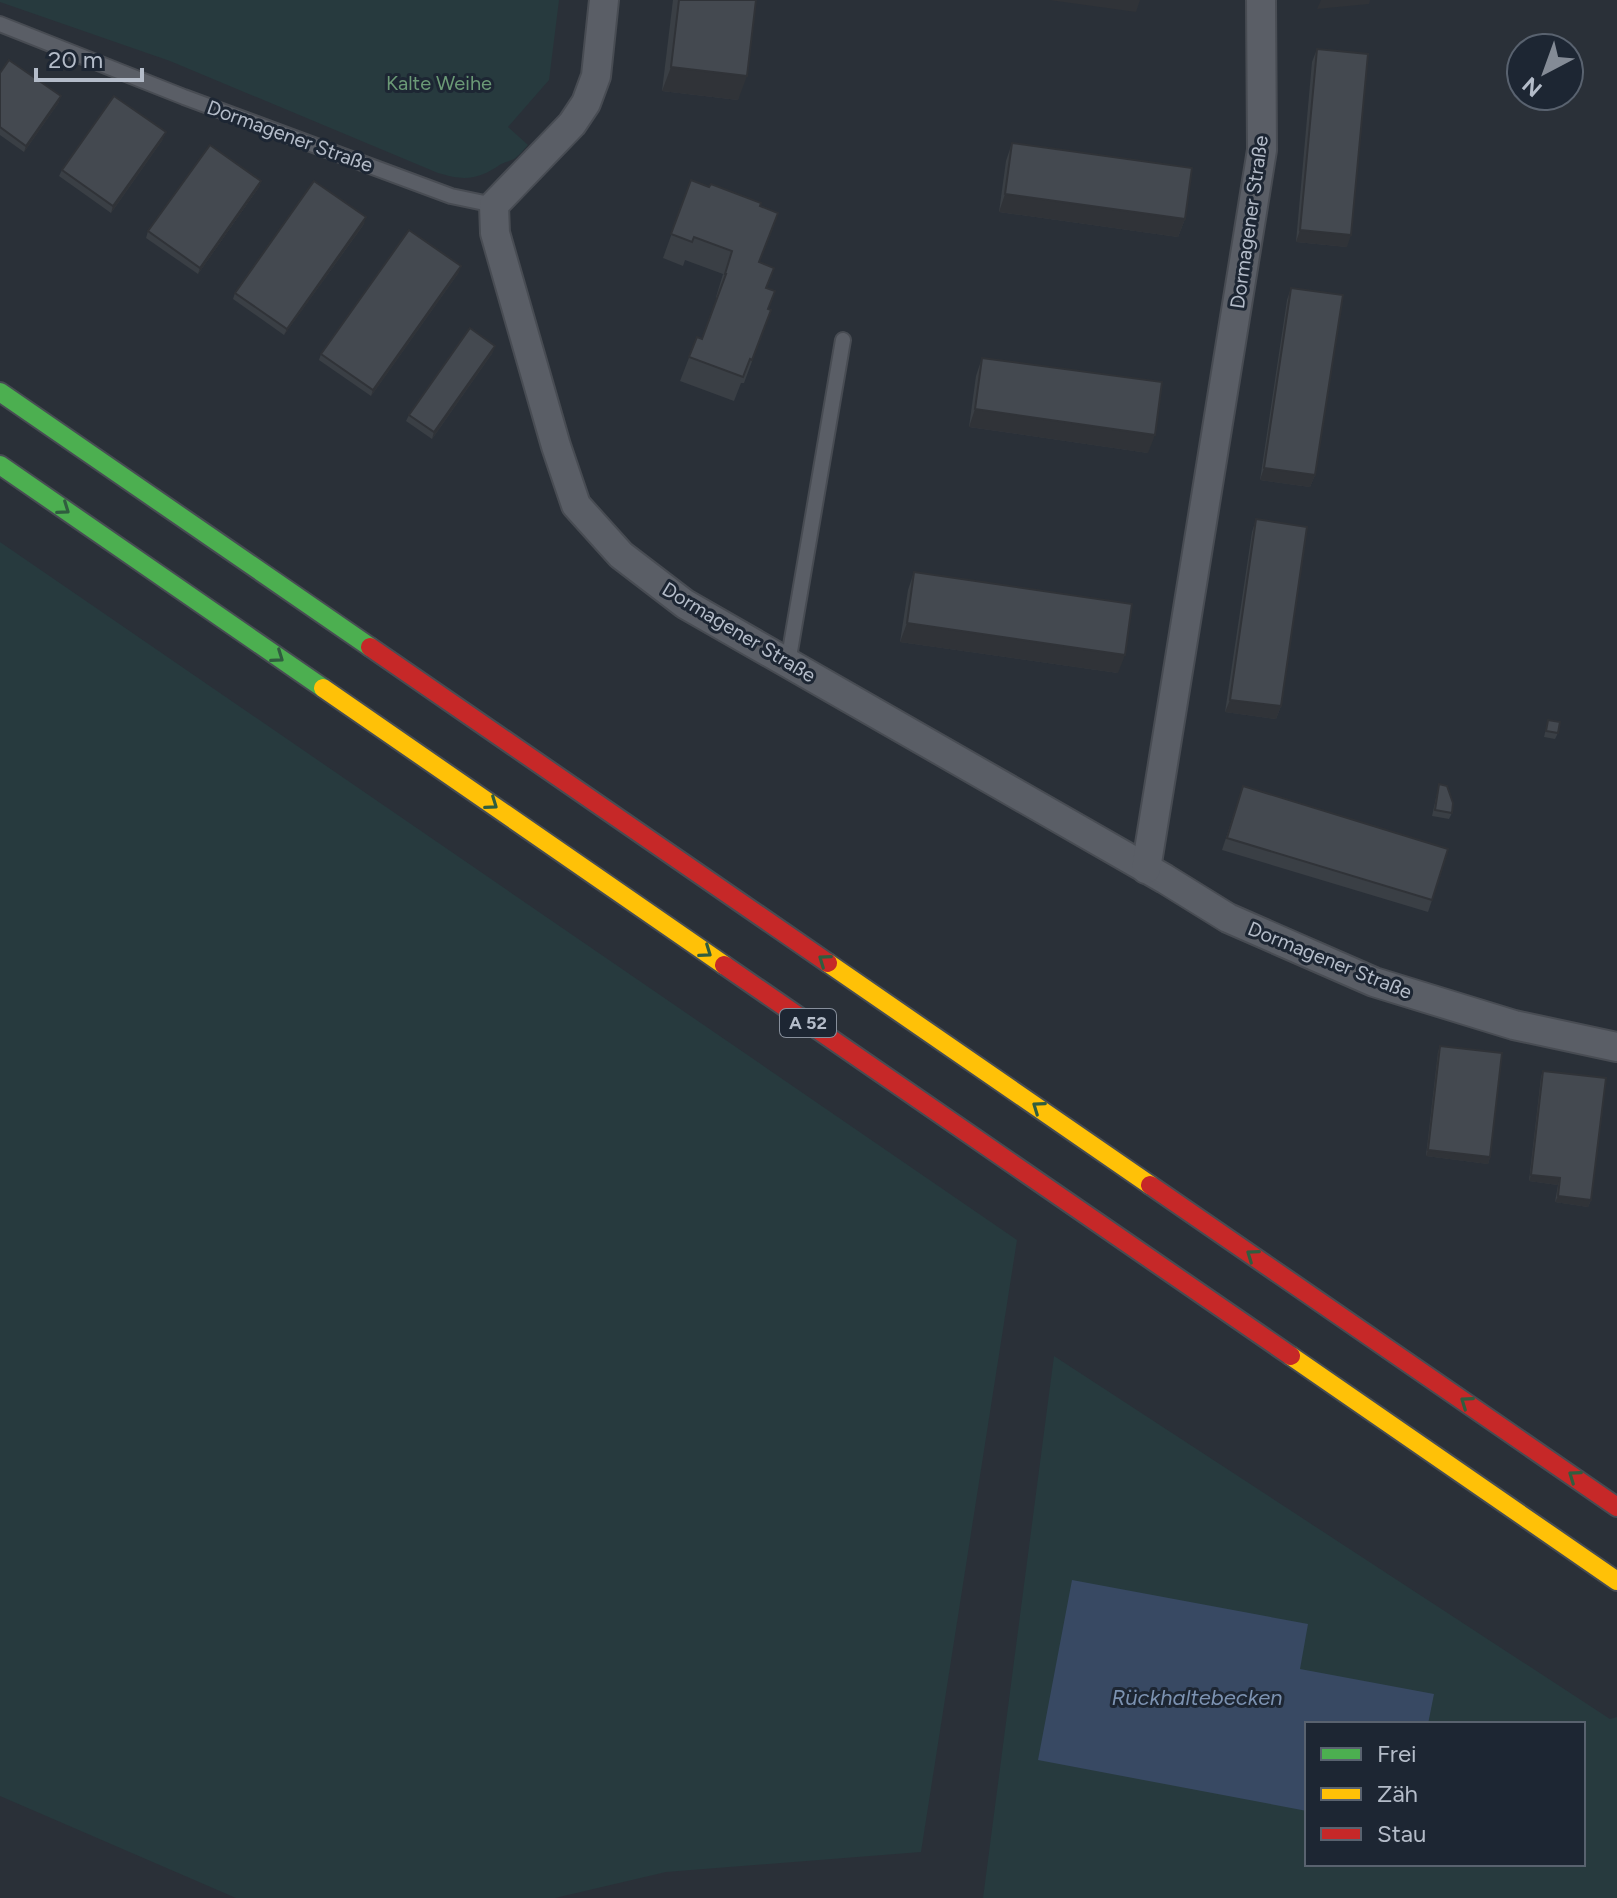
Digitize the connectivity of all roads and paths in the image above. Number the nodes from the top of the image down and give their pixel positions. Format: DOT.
graph roads {
  1 [pos="604,0"];
  2 [pos="1261,0"];
  3 [pos="0,24"];
  4 [pos="494,205"];
  5 [pos="843,340"];
  6 [pos="0,392"];
  7 [pos="0,465"];
  8 [pos="788,663"];
  9 [pos="1146,869"];
  10 [pos="1617,1047"];
  11 [pos="1617,1507"];
  12 [pos="1617,1581"];
  1 -- 4 [label="street"];
  2 -- 9 [label="street, Dormagener Straße"];
  3 -- 4 [label="lane, Dormagener Straße"];
  4 -- 8 [label="street, Dormagener Straße"];
  5 -- 8 [label="lane"];
  11 -- 6 [label="highway, one-way"];
  7 -- 12 [label="highway, A 52, one-way"];
  8 -- 9 [label="street, Dormagener Straße"];
  9 -- 10 [label="street, Dormagener Straße"];
}
